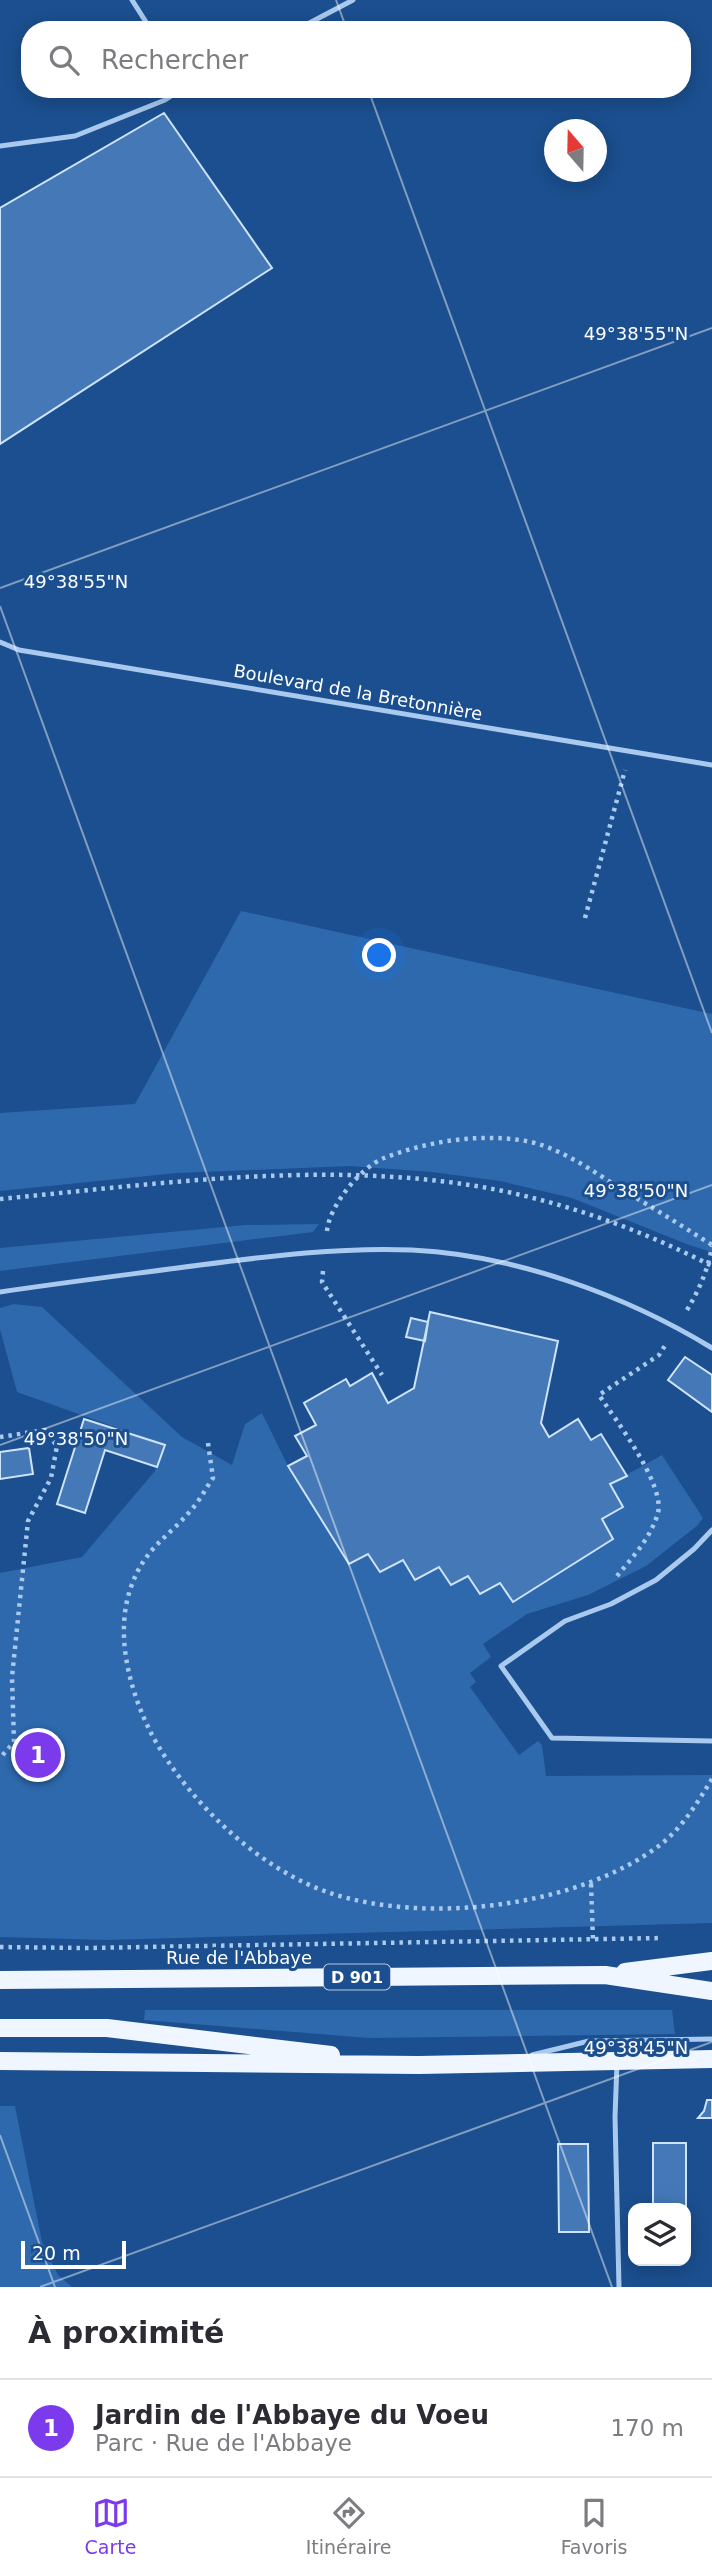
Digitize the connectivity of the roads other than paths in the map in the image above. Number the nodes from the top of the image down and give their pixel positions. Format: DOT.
graph roads {
  1 [pos="132,0"];
  2 [pos="354,0"];
  3 [pos="145,21"];
  4 [pos="313,21"];
  5 [pos="168,98"];
  6 [pos="0,146"];
  7 [pos="0,642"];
  8 [pos="712,765"];
  9 [pos="0,1292"];
  10 [pos="712,1348"];
  11 [pos="712,1531"];
  12 [pos="712,1741"];
  13 [pos="712,1961"];
  14 [pos="605,1975"];
  15 [pos="0,1980"];
  16 [pos="712,1992"];
  17 [pos="0,2028"];
  18 [pos="712,2039"];
  19 [pos="712,2059"];
  20 [pos="0,2061"];
  21 [pos="617,2061"];
  22 [pos="498,2063"];
  23 [pos="419,2065"];
  24 [pos="619,2287"];
  1 -- 3 [label="lane"];
  2 -- 4 [label="lane"];
  5 -- 6 [label="lane"];
  7 -- 8 [label="lane, Boulevard de la Bretonnière"];
  9 -- 10 [label="lane"];
  11 -- 12 [label="lane"];
  13 -- 14 [label="main road, Rue de l'Abbaye / D 901"];
  14 -- 15 [label="main road, Rue de l'Abbaye / D 901"];
  14 -- 16 [label="main road, Rue de l'Abbaye / D 901"];
  17 -- 23 [label="main road"];
  18 -- 22 [label="lane"];
  19 -- 21 [label="main road"];
  20 -- 23 [label="main road"];
  21 -- 22 [label="main road"];
  21 -- 24 [label="lane"];
  22 -- 23 [label="main road"];
}
